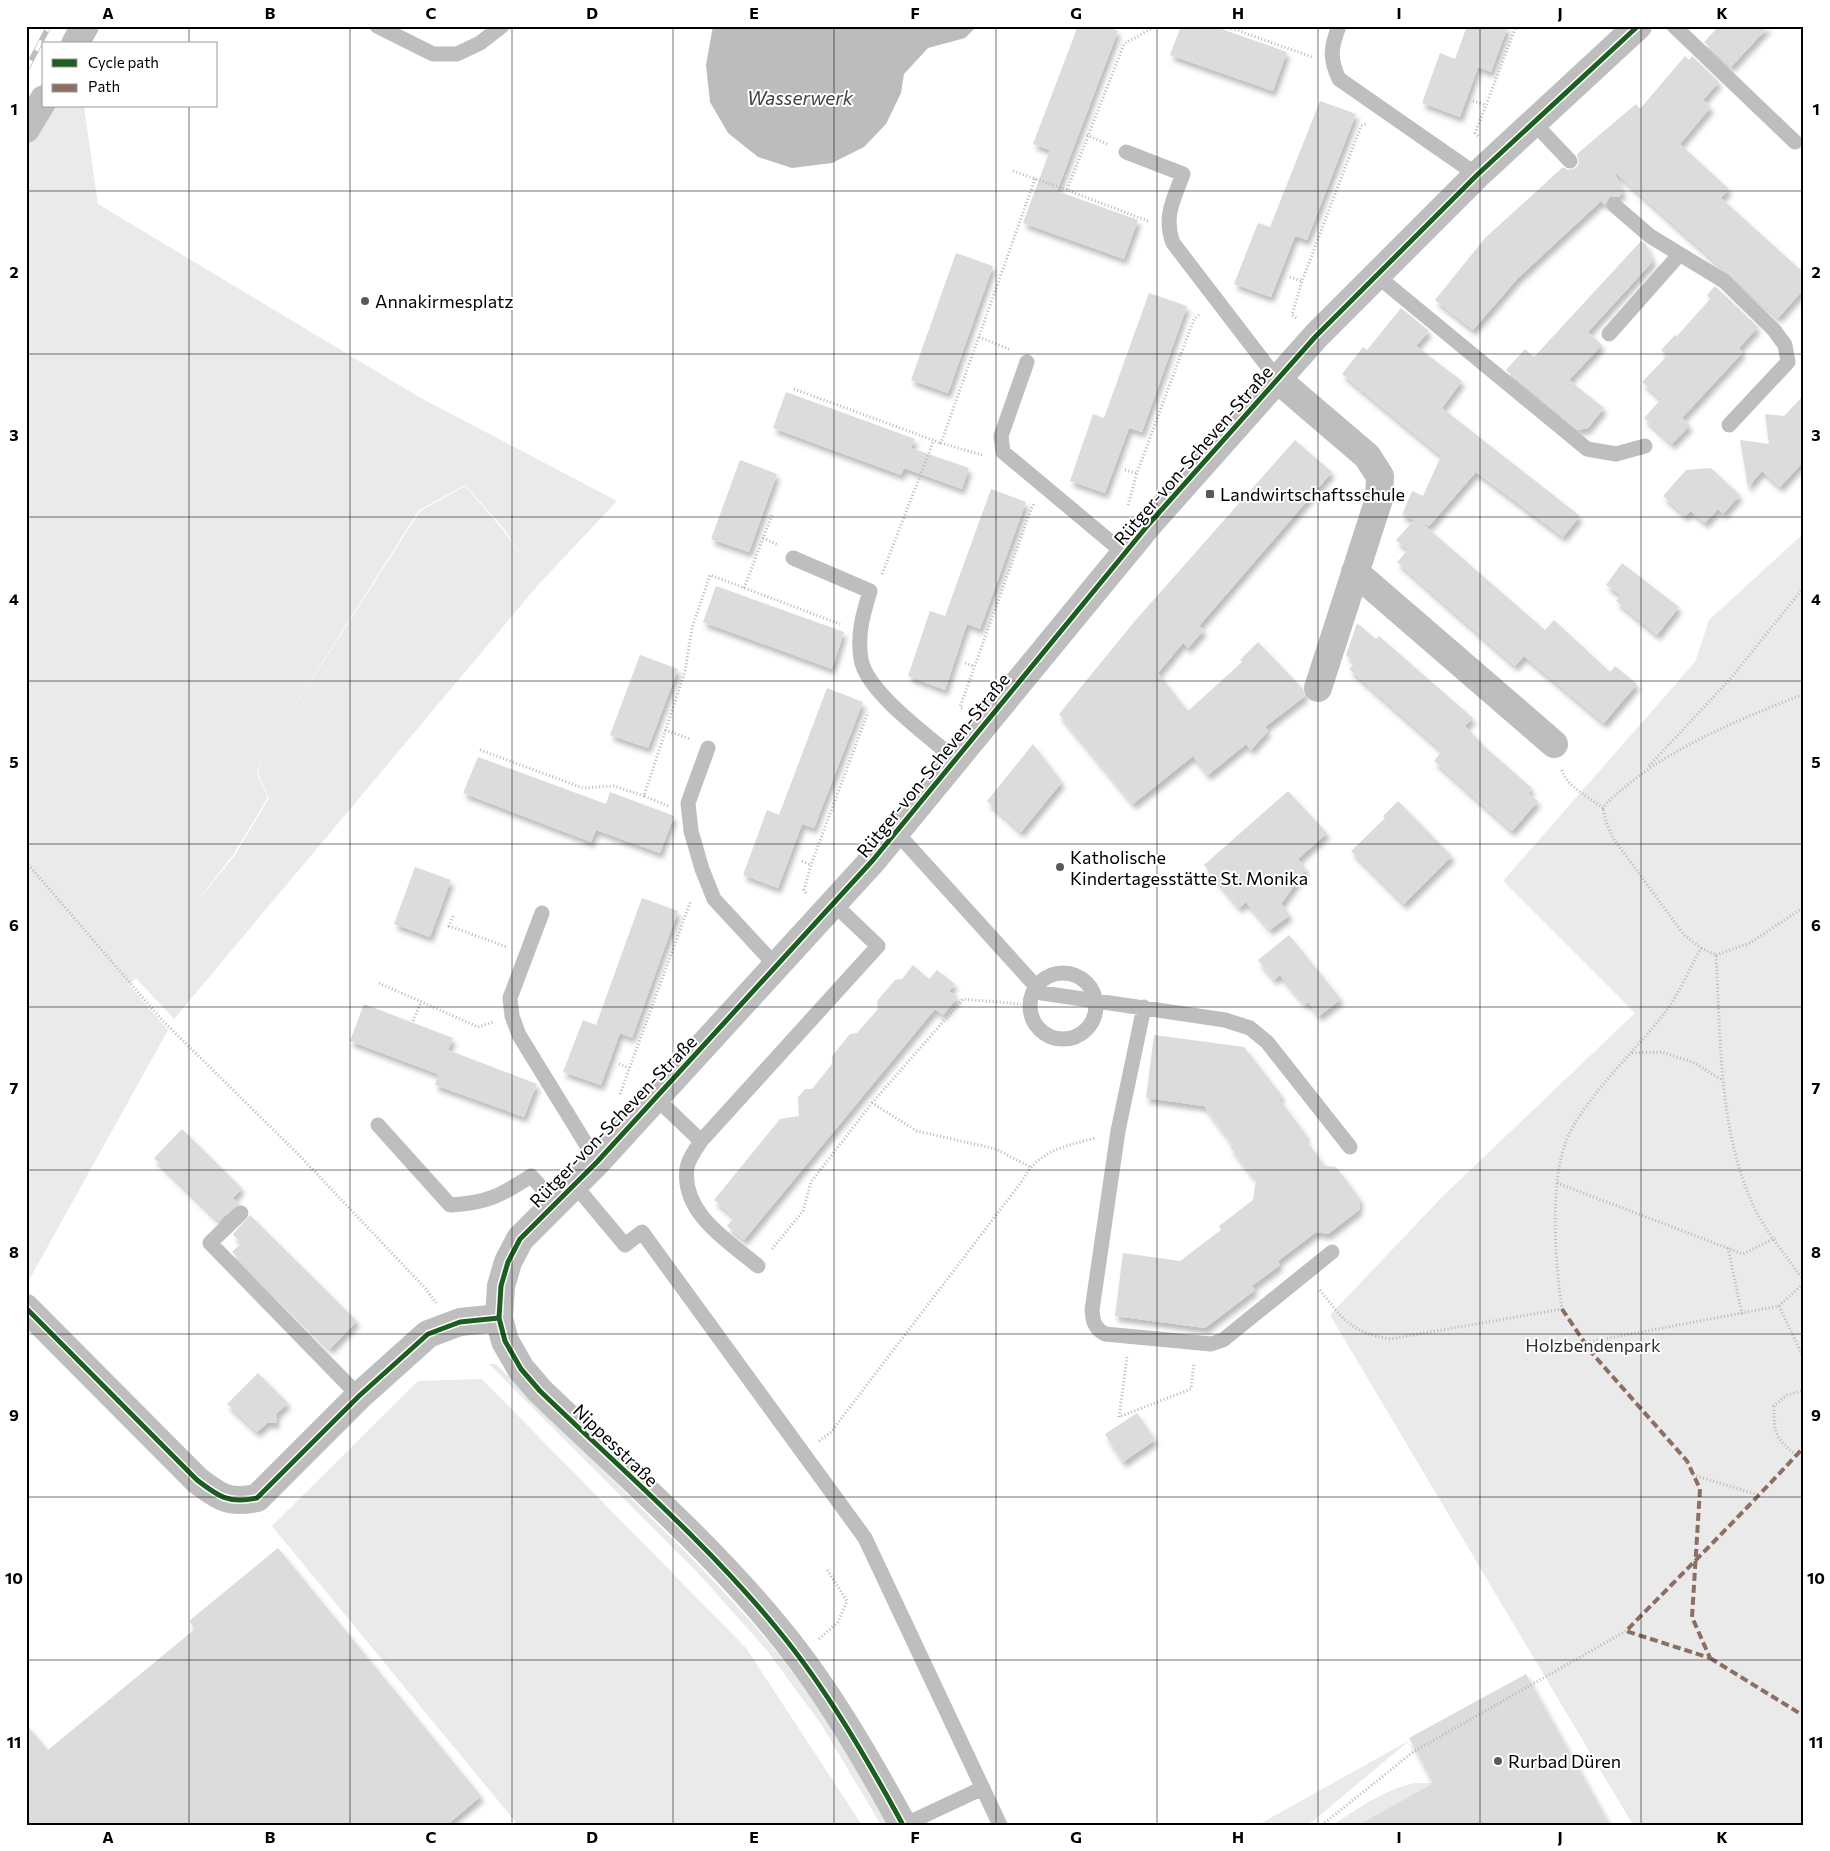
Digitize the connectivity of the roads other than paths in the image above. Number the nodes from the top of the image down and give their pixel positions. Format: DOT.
graph roads {
  1 [pos="85,26"];
  2 [pos="377,26"];
  3 [pos="502,26"];
  4 [pos="1340,26"];
  5 [pos="1638,26"];
  6 [pos="1674,26"];
  7 [pos="76,42"];
  8 [pos="42,102"];
  9 [pos="1534,123"];
  10 [pos="26,129"];
  11 [pos="1796,142"];
  12 [pos="1126,152"];
  13 [pos="1570,161"];
  14 [pos="1477,175"];
  15 [pos="1614,205"];
  16 [pos="1679,255"];
  17 [pos="1376,275"];
  18 [pos="1610,334"];
  19 [pos="1027,362"];
  20 [pos="1278,380"];
  21 [pos="1729,425"];
  22 [pos="1645,446"];
  23 [pos="1124,553"];
  24 [pos="793,558"];
  25 [pos="1354,572"];
  26 [pos="1318,688"];
  27 [pos="1554,744"];
  28 [pos="708,748"];
  29 [pos="956,760"];
  30 [pos="897,833"];
  31 [pos="830,909"];
  32 [pos="542,913"];
  33 [pos="777,968"];
  34 [pos="1036,987"];
  35 [pos="1097,1001"];
  36 [pos="1144,1006"];
  37 [pos="649,1106"];
  38 [pos="378,1125"];
  39 [pos="701,1141"];
  40 [pos="1350,1147"];
  41 [pos="597,1162"];
  42 [pos="565,1193"];
  43 [pos="240,1212"];
  44 [pos="1332,1252"];
  45 [pos="758,1266"];
  46 [pos="26,1308"];
  47 [pos="499,1318"];
  48 [pos="359,1396"];
  49 [pos="983,1788"];
  50 [pos="903,1825"];
  51 [pos="1000,1825"];
  1 -- 7 [label="street"];
  2 -- 3 [label="lane"];
  4 -- 14 [label="lane"];
  5 -- 9 [label="street, Rütger-von-Scheven-Straße"];
  6 -- 11 [label="lane"];
  8 -- 10 [label="street"];
  9 -- 13 [label="lane"];
  9 -- 14 [label="street, Rütger-von-Scheven-Straße"];
  12 -- 20 [label="lane"];
  14 -- 17 [label="street, Rütger-von-Scheven-Straße"];
  15 -- 16 [label="lane"];
  16 -- 18 [label="lane"];
  16 -- 21 [label="lane"];
  17 -- 20 [label="street, Rütger-von-Scheven-Straße"];
  17 -- 22 [label="lane"];
  19 -- 23 [label="lane"];
  20 -- 23 [label="street, Rütger-von-Scheven-Straße"];
  20 -- 25 [label="street, Rütger-von-Scheven-Straße"];
  23 -- 29 [label="street, Rütger-von-Scheven-Straße"];
  24 -- 29 [label="lane"];
  25 -- 26 [label="street, Rütger-von-Scheven-Straße"];
  25 -- 27 [label="street"];
  28 -- 33 [label="lane"];
  29 -- 30 [label="street, Rütger-von-Scheven-Straße"];
  30 -- 31 [label="street, Rütger-von-Scheven-Straße"];
  30 -- 34 [label="lane"];
  31 -- 33 [label="street, Rütger-von-Scheven-Straße"];
  31 -- 39 [label="lane"];
  32 -- 41 [label="lane"];
  33 -- 37 [label="street, Rütger-von-Scheven-Straße"];
  34 -- 35 [label="lane"];
  34 -- 35 [label="lane"];
  34 -- 35 [label="lane"];
  35 -- 36 [label="lane"];
  36 -- 40 [label="lane"];
  36 -- 44 [label="lane"];
  37 -- 39 [label="lane"];
  37 -- 41 [label="street, Rütger-von-Scheven-Straße"];
  38 -- 42 [label="lane"];
  39 -- 45 [label="lane"];
  41 -- 42 [label="street, Rütger-von-Scheven-Straße"];
  42 -- 47 [label="street, Rütger-von-Scheven-Straße"];
  42 -- 49 [label="lane"];
  43 -- 48 [label="lane"];
  46 -- 48 [label="street"];
  47 -- 48 [label="street"];
  47 -- 50 [label="street, Nippesstraße"];
  49 -- 50 [label="lane"];
  49 -- 51 [label="lane"];
}
